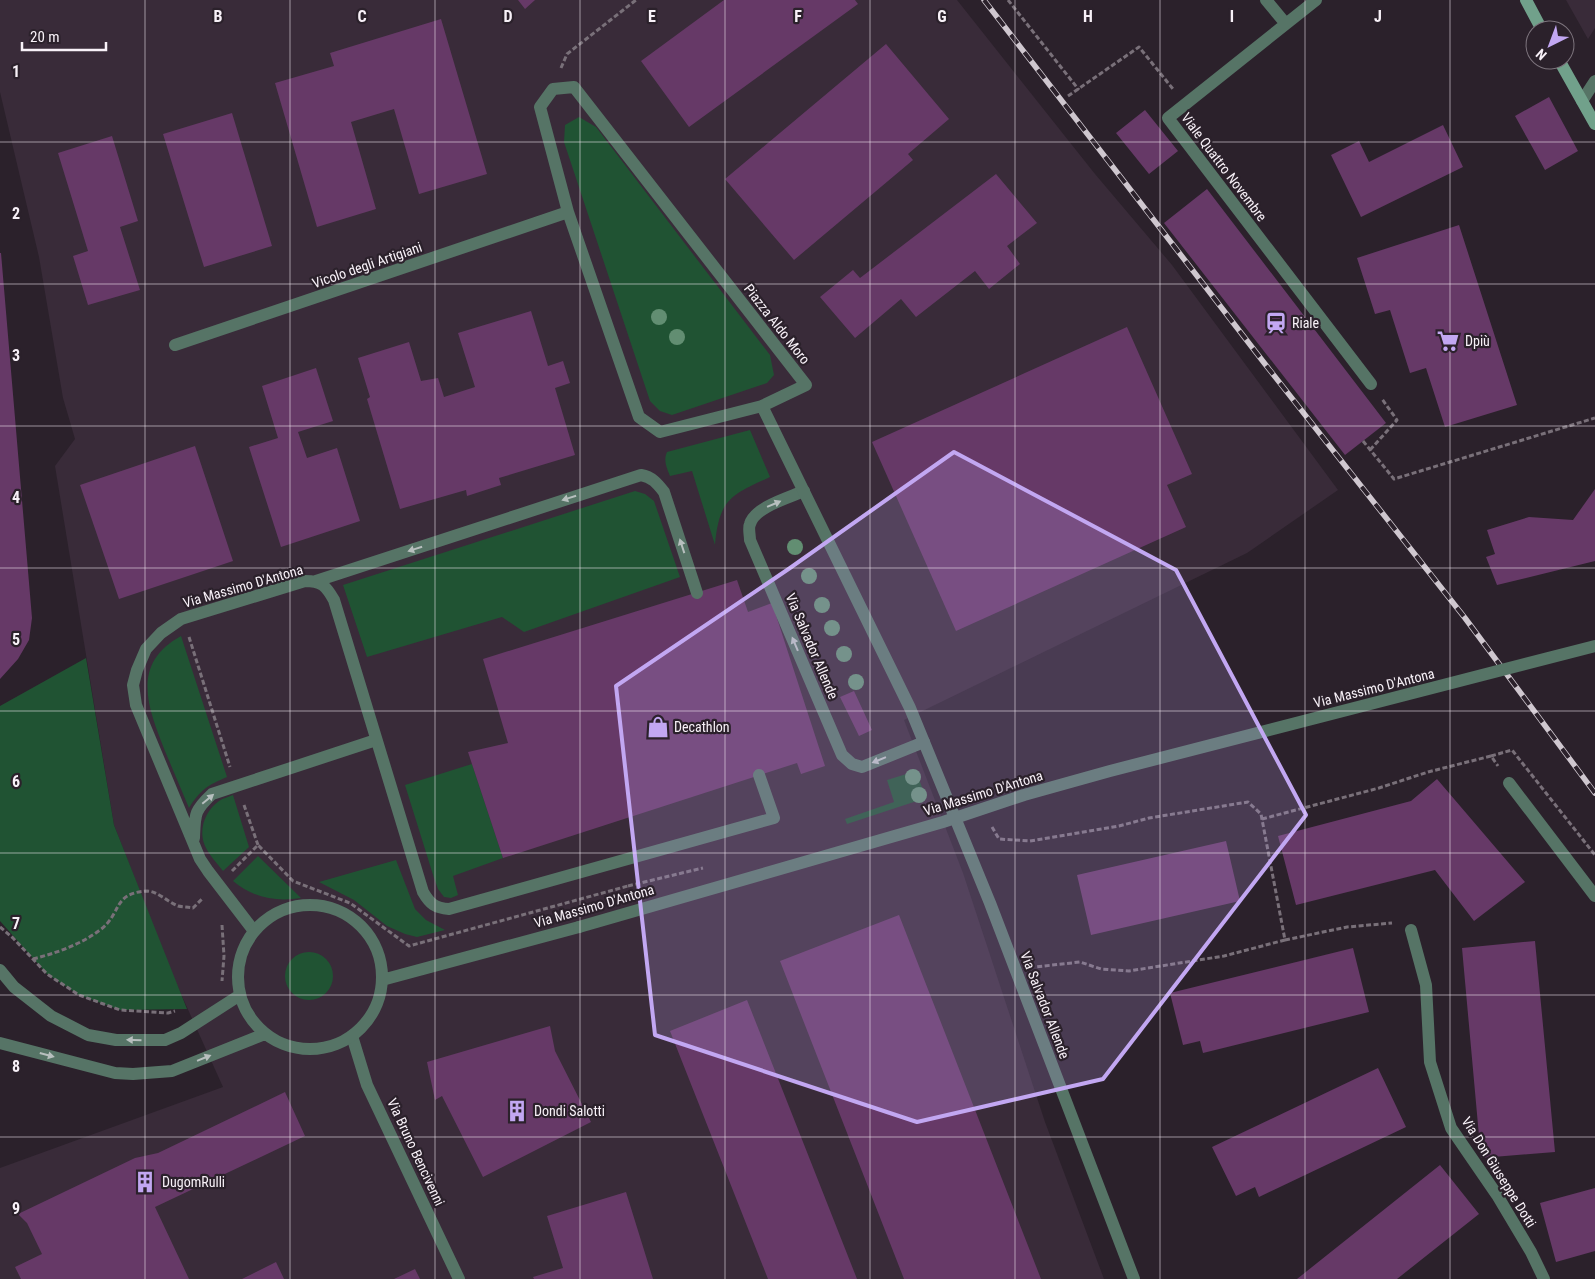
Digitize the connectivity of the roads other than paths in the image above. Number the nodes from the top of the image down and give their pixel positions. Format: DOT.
graph roads {
  1 [pos="1266,0"];
  2 [pos="1316,0"];
  3 [pos="1526,0"];
  4 [pos="1537,20"];
  5 [pos="1286,24"];
  6 [pos="1565,70"];
  7 [pos="1595,81"];
  8 [pos="1582,101"];
  9 [pos="1595,124"];
  10 [pos="568,212"];
  11 [pos="175,345"];
  12 [pos="1371,384"];
  13 [pos="762,406"];
  14 [pos="804,491"];
  15 [pos="316,581"];
  16 [pos="697,593"];
  17 [pos="1595,646"];
  18 [pos="376,740"];
  19 [pos="924,742"];
  20 [pos="759,775"];
  21 [pos="1509,783"];
  22 [pos="194,843"];
  23 [pos="1595,896"];
  24 [pos="1411,930"];
  25 [pos="254,931"];
  26 [pos="0,970"];
  27 [pos="382,980"];
  28 [pos="240,995"];
  29 [pos="265,1034"];
  30 [pos="352,1036"];
  31 [pos="0,1042"];
  32 [pos="459,1279"];
  33 [pos="1134,1279"];
  34 [pos="1544,1279"];
  1 -- 5 [label="street"];
  2 -- 5 [label="street, Viale Quattro Novembre"];
  3 -- 4 [label="main road"];
  5 -- 12 [label="street, Viale Quattro Novembre"];
  6 -- 8 [label="main road"];
  7 -- 8 [label="street"];
  8 -- 9 [label="main road"];
  10 -- 11 [label="street, Vicolo degli Artigiani"];
  10 -- 13 [label="street, Piazza Aldo Moro"];
  10 -- 13 [label="street, Piazza Aldo Moro"];
  13 -- 14 [label="street, Via Salvador Allende"];
  14 -- 19 [label="street, Via Salvador Allende"];
  19 -- 14 [label="street, Via Salvador Allende, one-way"];
  16 -- 15 [label="street, one-way"];
  15 -- 18 [label="street, Via Massimo D'Antona"];
  15 -- 22 [label="street, Via Massimo D'Antona"];
  17 -- 27 [label="street, Via Massimo D'Antona, bridge"];
  18 -- 20 [label="street, Via Massimo D'Antona"];
  22 -- 18 [label="street, one-way"];
  19 -- 33 [label="street, Via Salvador Allende"];
  21 -- 23 [label="street"];
  22 -- 25 [label="street, Via Massimo D'Antona"];
  24 -- 34 [label="street, Via Don Giuseppe Dotti"];
  25 -- 27 [label="street"];
  25 -- 28 [label="street"];
  28 -- 26 [label="street, one-way"];
  27 -- 30 [label="street"];
  28 -- 29 [label="street"];
  29 -- 30 [label="street"];
  31 -- 29 [label="street, one-way"];
  30 -- 32 [label="street, Via Bruno Bencivenni"];
}
